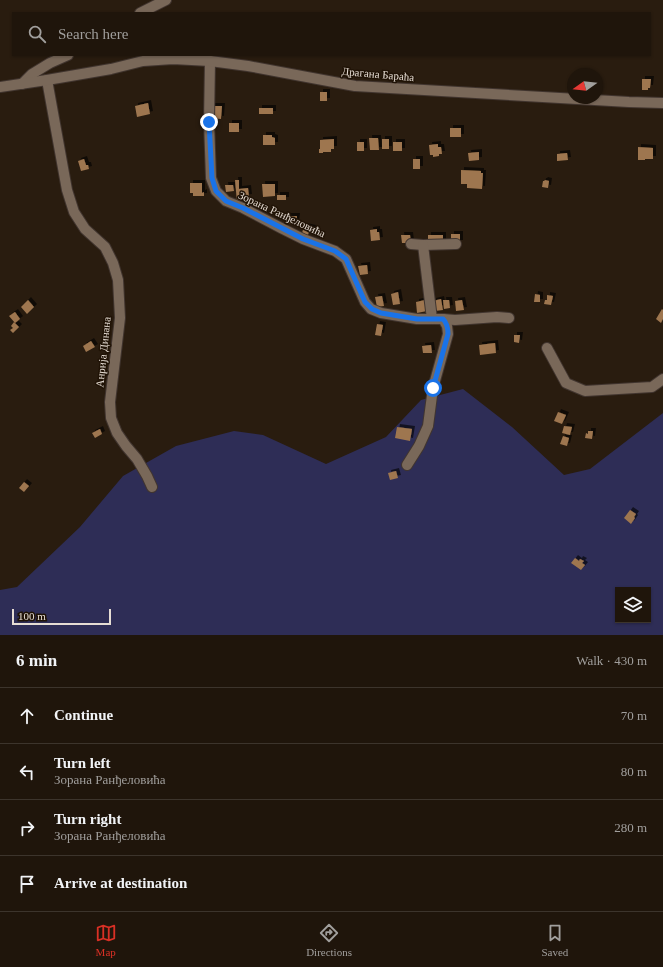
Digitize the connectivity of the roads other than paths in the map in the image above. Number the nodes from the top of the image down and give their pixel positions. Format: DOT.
graph roads {
  1 [pos="166,0"];
  2 [pos="142,12"];
  3 [pos="66,56"];
  4 [pos="210,60"];
  5 [pos="47,80"];
  6 [pos="22,84"];
  7 [pos="0,86"];
  8 [pos="663,102"];
  9 [pos="412,244"];
  10 [pos="456,244"];
  11 [pos="423,245"];
  12 [pos="508,318"];
  13 [pos="437,319"];
  14 [pos="547,348"];
  15 [pos="663,379"];
  16 [pos="407,465"];
  17 [pos="152,487"];
  1 -- 2 [label="street"];
  3 -- 6 [label="street"];
  4 -- 5 [label="street, Драгана Бараћа"];
  4 -- 8 [label="street, Драгана Бараћа"];
  4 -- 13 [label="street, Зорана Ранђеловића"];
  5 -- 6 [label="street, Драгана Бараћа"];
  5 -- 17 [label="street, Анрија Динана"];
  6 -- 7 [label="street, Драгана Бараћа"];
  9 -- 11 [label="street"];
  10 -- 11 [label="street"];
  11 -- 13 [label="street"];
  12 -- 13 [label="street, Зорана Ранђеловића"];
  13 -- 16 [label="street"];
  14 -- 15 [label="street"];
}
